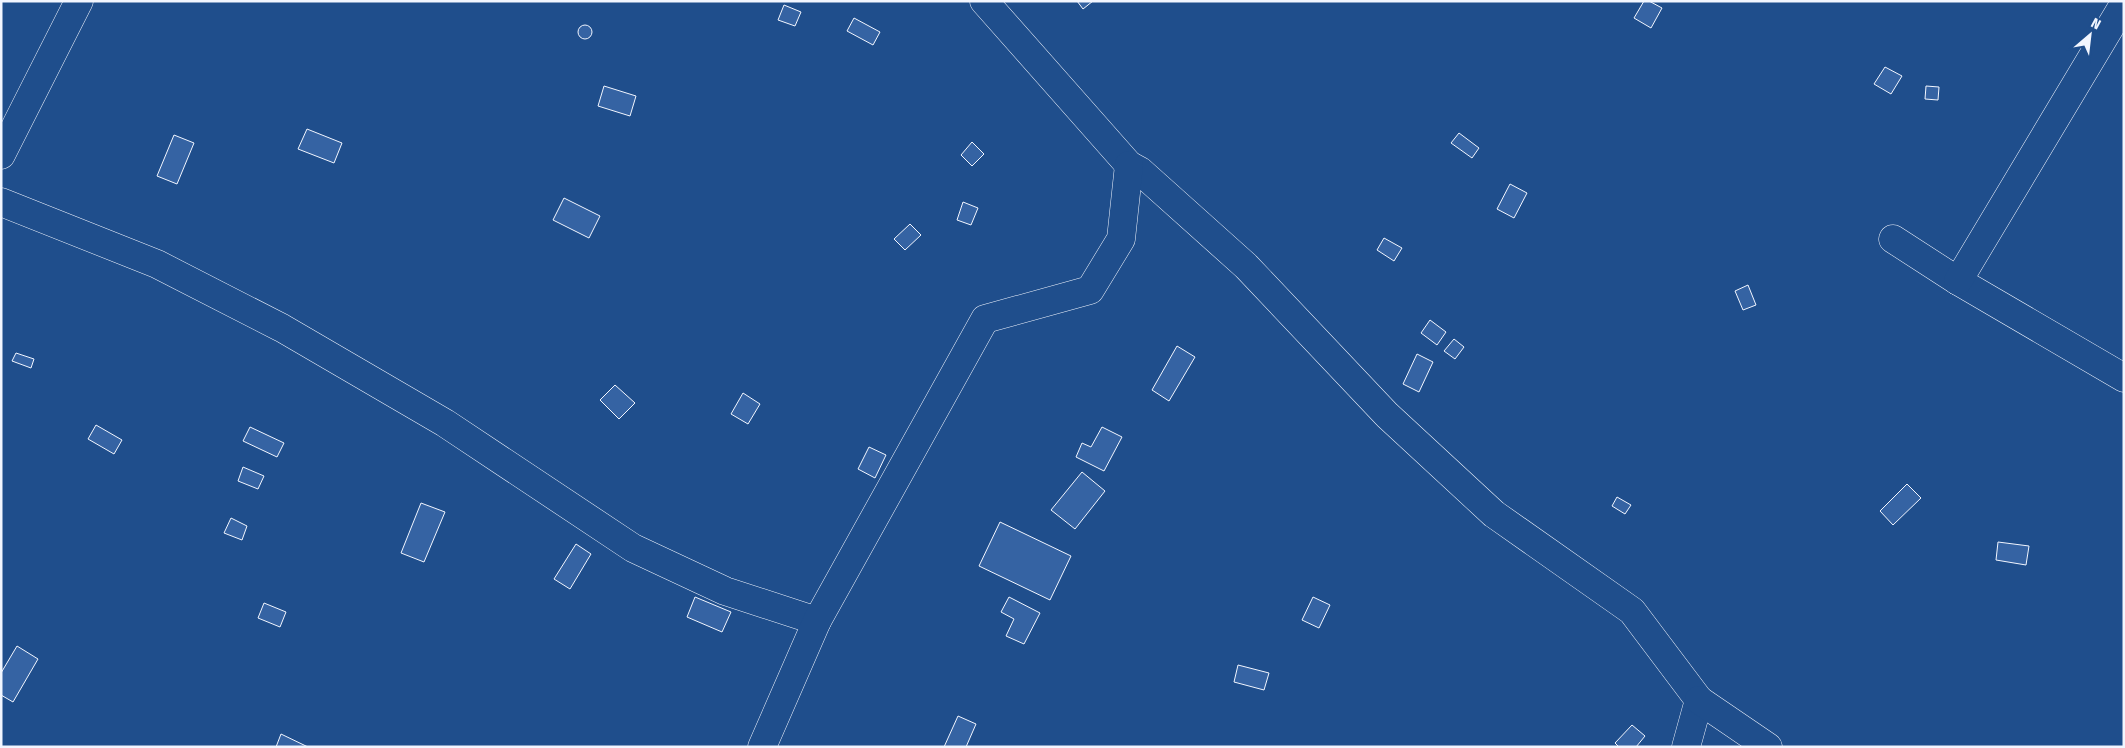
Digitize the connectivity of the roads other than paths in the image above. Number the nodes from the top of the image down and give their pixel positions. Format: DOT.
graph roads {
  1 [pos="80,1"];
  2 [pos="984,1"];
  3 [pos="2124,4"];
  4 [pos="1,155"];
  5 [pos="1129,165"];
  6 [pos="1,202"];
  7 [pos="1893,239"];
  8 [pos="1958,282"];
  9 [pos="2124,378"];
  10 [pos="817,621"];
  11 [pos="1699,700"];
  12 [pos="762,747"];
  13 [pos="1686,747"];
  14 [pos="1768,747"];
  1 -- 4 [label="street"];
  2 -- 5 [label="street"];
  3 -- 8 [label="street"];
  5 -- 10 [label="street"];
  5 -- 11 [label="street"];
  6 -- 10 [label="street"];
  7 -- 8 [label="street"];
  8 -- 9 [label="street"];
  10 -- 12 [label="street"];
  11 -- 13 [label="street"];
  11 -- 14 [label="street"];
}
